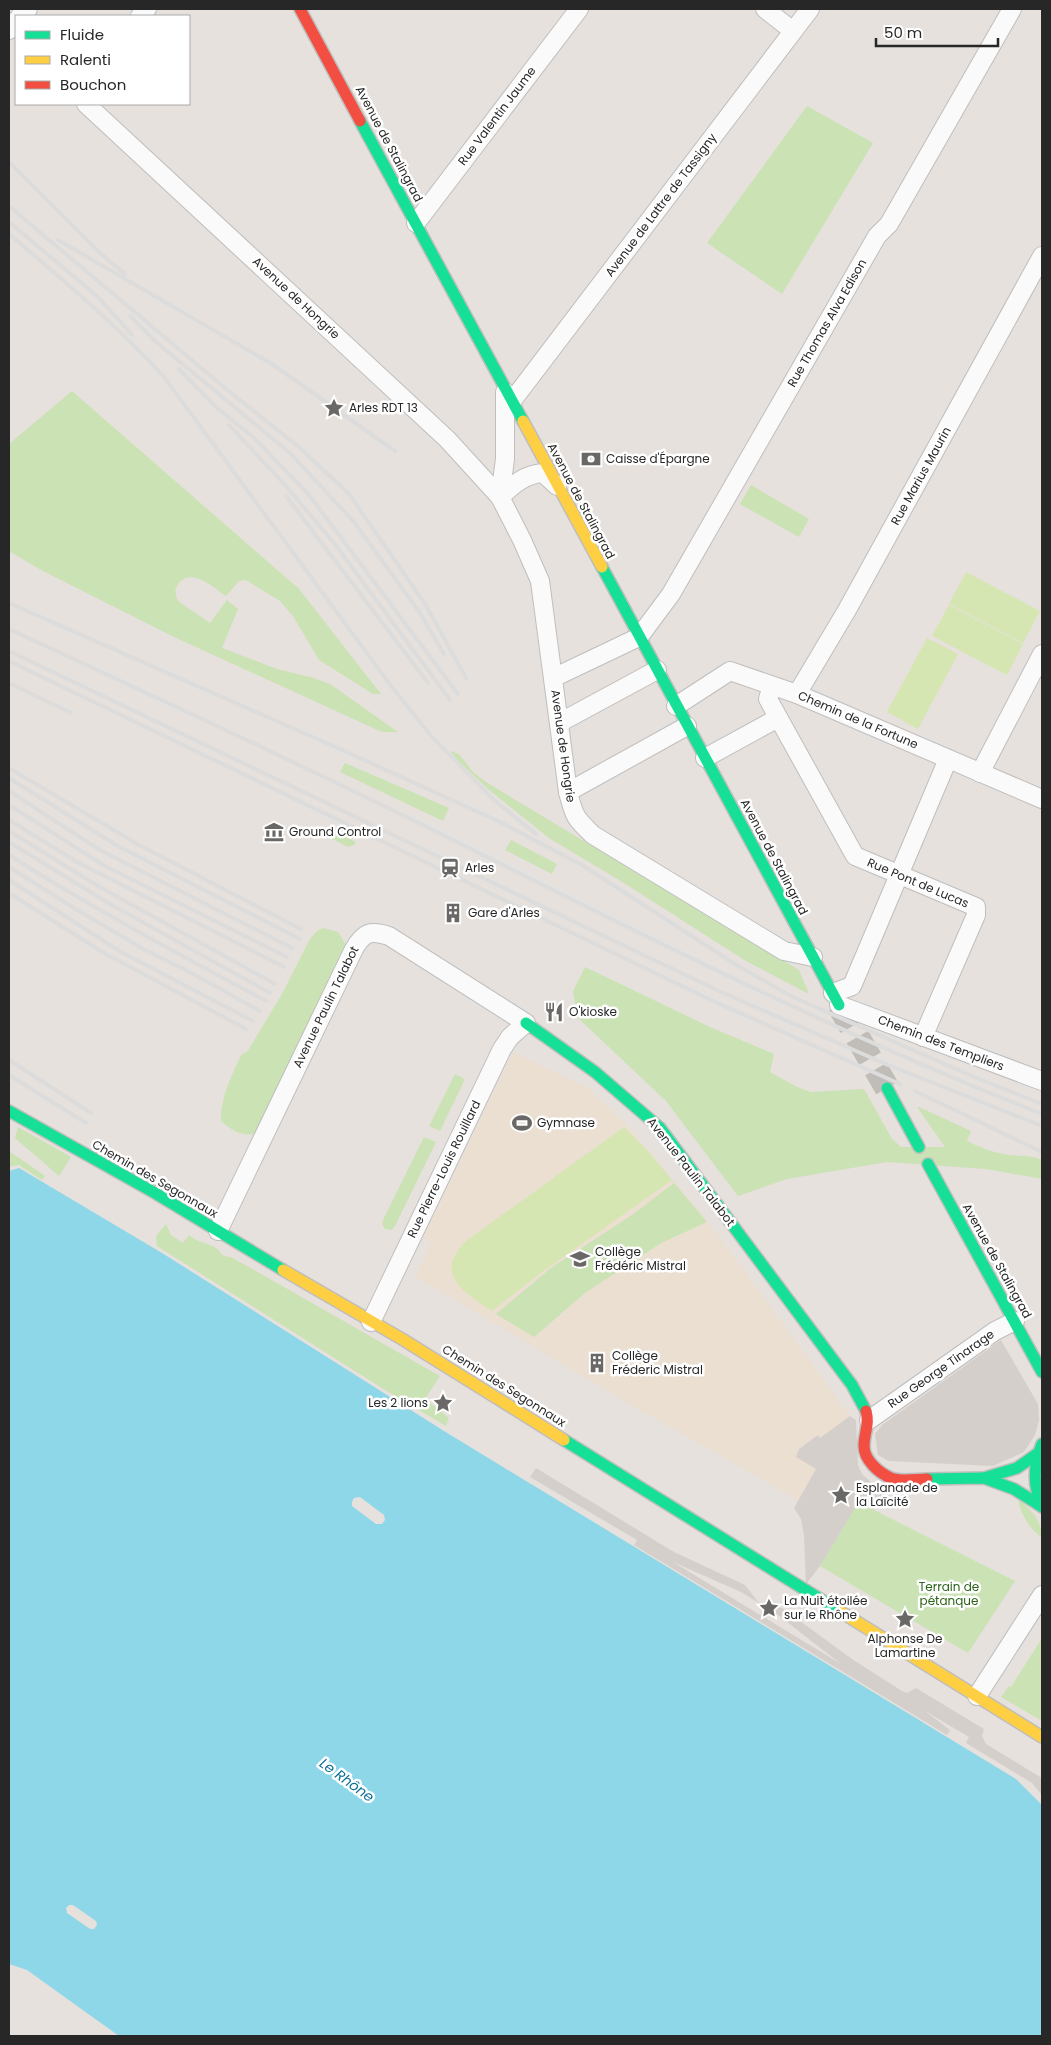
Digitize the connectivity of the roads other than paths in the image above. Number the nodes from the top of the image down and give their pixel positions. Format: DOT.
graph roads {
  1 [pos="300,9"];
  2 [pos="579,9"];
  3 [pos="765,9"];
  4 [pos="810,9"];
  5 [pos="1012,9"];
  6 [pos="793,31"];
  7 [pos="87,105"];
  8 [pos="416,223"];
  9 [pos="1042,256"];
  10 [pos="508,393"];
  11 [pos="559,488"];
  12 [pos="500,496"];
  13 [pos="639,637"];
  14 [pos="1042,654"];
  15 [pos="656,670"];
  16 [pos="553,678"];
  17 [pos="772,686"];
  18 [pos="797,694"];
  19 [pos="676,706"];
  20 [pos="778,718"];
  21 [pos="559,723"];
  22 [pos="687,726"];
  23 [pos="704,758"];
  24 [pos="948,759"];
  25 [pos="980,773"];
  26 [pos="568,792"];
  27 [pos="1042,799"];
  28 [pos="899,874"];
  29 [pos="813,957"];
  30 [pos="836,999"];
  31 [pos="526,1023"];
  32 [pos="923,1036"];
  33 [pos="1042,1082"];
  34 [pos="887,1088"];
  35 [pos="9,1111"];
  36 [pos="919,1147"];
  37 [pos="928,1164"];
  38 [pos="218,1231"];
  39 [pos="1015,1321"];
  40 [pos="371,1322"];
  41 [pos="1042,1372"];
  42 [pos="869,1420"];
  43 [pos="1040,1449"];
  44 [pos="984,1478"];
  45 [pos="1042,1506"];
  46 [pos="1042,1595"];
  47 [pos="977,1696"];
  48 [pos="1042,1737"];
  1 -- 8 [label="street, Avenue de Stalingrad"];
  2 -- 8 [label="street, Rue Valentin Jaume"];
  3 -- 6 [label="street"];
  4 -- 6 [label="street, Avenue de Lattre de Tassigny"];
  5 -- 13 [label="street, Rue Thomas Alva Edison"];
  6 -- 10 [label="street, Avenue de Lattre de Tassigny"];
  7 -- 12 [label="street, Avenue de Hongrie"];
  8 -- 10 [label="street, Avenue de Stalingrad"];
  9 -- 18 [label="street, Rue Marius Maurin"];
  10 -- 11 [label="street, Avenue de Stalingrad"];
  10 -- 12 [label="street"];
  11 -- 12 [label="street"];
  11 -- 13 [label="street, Avenue de Stalingrad"];
  12 -- 16 [label="street, Avenue de Hongrie"];
  13 -- 15 [label="street, Avenue de Stalingrad"];
  13 -- 16 [label="street"];
  14 -- 25 [label="street"];
  15 -- 19 [label="street, Avenue de Stalingrad"];
  15 -- 21 [label="street"];
  16 -- 21 [label="street, Avenue de Hongrie"];
  17 -- 18 [label="street, Chemin de la Fortune"];
  17 -- 19 [label="street, Chemin de la Fortune"];
  17 -- 20 [label="street, Rue Pont de Lucas"];
  18 -- 24 [label="street, Chemin de la Fortune"];
  19 -- 22 [label="street, Avenue de Stalingrad"];
  20 -- 23 [label="street"];
  20 -- 28 [label="street, Rue Pont de Lucas"];
  21 -- 26 [label="street, Avenue de Hongrie"];
  22 -- 23 [label="street, Avenue de Stalingrad"];
  22 -- 26 [label="street"];
  23 -- 29 [label="street, Avenue de Stalingrad"];
  24 -- 25 [label="street, Chemin de la Fortune"];
  24 -- 28 [label="street"];
  25 -- 27 [label="street, Chemin de la Fortune"];
  26 -- 29 [label="street, Avenue de Hongrie"];
  28 -- 30 [label="street"];
  28 -- 32 [label="street, Rue Pont de Lucas"];
  29 -- 30 [label="street, Avenue de Stalingrad"];
  30 -- 32 [label="street, Chemin des Templiers"];
  31 -- 38 [label="street, Avenue Paulin Talabot"];
  31 -- 40 [label="street, Rue Pierre-Louis Rouillard"];
  31 -- 42 [label="street, Avenue Paulin Talabot"];
  32 -- 33 [label="street, Chemin des Templiers"];
  34 -- 36 [label="street"];
  35 -- 38 [label="street, Chemin des Segonnaux"];
  37 -- 39 [label="street, Avenue de Stalingrad"];
  38 -- 40 [label="street, Chemin des Segonnaux"];
  39 -- 41 [label="street, Avenue de Stalingrad"];
  39 -- 42 [label="street, Rue George Tinarage"];
  40 -- 47 [label="street, Chemin des Segonnaux"];
  42 -- 44 [label="street"];
  43 -- 44 [label="street"];
  43 -- 45 [label="street"];
  44 -- 45 [label="street"];
  46 -- 47 [label="street"];
  47 -- 48 [label="street, Chemin des Segonnaux"];
}
